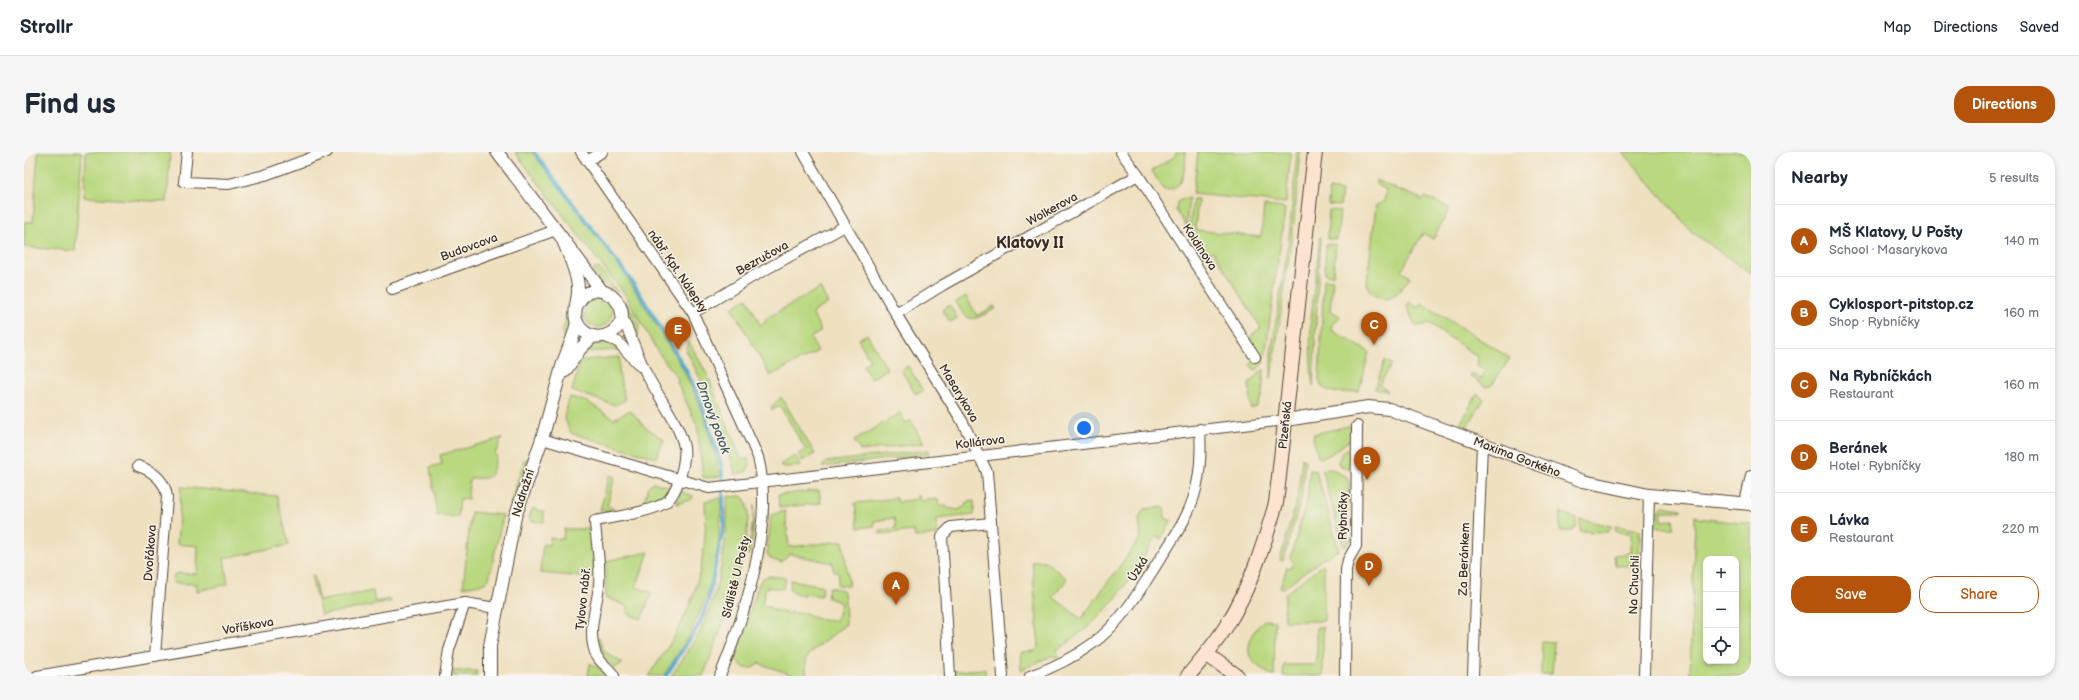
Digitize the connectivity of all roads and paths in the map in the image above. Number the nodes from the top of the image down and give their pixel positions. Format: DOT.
graph roads {
  1 [pos="187,152"];
  2 [pos="327,152"];
  3 [pos="497,152"];
  4 [pos="581,152"];
  5 [pos="602,152"];
  6 [pos="803,152"];
  7 [pos="1121,152"];
  8 [pos="1314,152"];
  9 [pos="587,161"];
  10 [pos="1138,175"];
  11 [pos="846,226"];
  12 [pos="559,234"];
  13 [pos="392,289"];
  14 [pos="602,291"];
  15 [pos="576,307"];
  16 [pos="693,314"];
  17 [pos="896,314"];
  18 [pos="621,315"];
  19 [pos="577,322"];
  20 [pos="598,336"];
  21 [pos="1255,357"];
  22 [pos="646,372"];
  23 [pos="559,380"];
  24 [pos="1286,420"];
  25 [pos="1357,426"];
  26 [pos="1200,429"];
  27 [pos="542,439"];
  28 [pos="1482,444"];
  29 [pos="980,456"];
  30 [pos="138,466"];
  31 [pos="1751,475"];
  32 [pos="679,479"];
  33 [pos="762,481"];
  34 [pos="1649,495"];
  35 [pos="1748,503"];
  36 [pos="991,523"];
  37 [pos="465,603"];
  38 [pos="496,608"];
  39 [pos="1206,654"];
  40 [pos="155,656"];
  41 [pos="613,674"];
  42 [pos="36,676"];
  43 [pos="445,676"];
  44 [pos="490,676"];
  45 [pos="720,676"];
  46 [pos="950,676"];
  47 [pos="1004,676"];
  48 [pos="1030,676"];
  49 [pos="1188,676"];
  50 [pos="1237,676"];
  51 [pos="1345,676"];
  52 [pos="1473,676"];
  53 [pos="1644,676"];
  1 -- 2 [label="street"];
  3 -- 12 [label="street, Nádražní"];
  4 -- 9 [label="street, nábř. Kpt. Nálepky"];
  5 -- 9 [label="street"];
  6 -- 11 [label="street, Masarykova"];
  7 -- 10 [label="street, Koldinova"];
  8 -- 24 [label="main road, Plzeňská"];
  9 -- 16 [label="street, nábř. Kpt. Nálepky"];
  10 -- 17 [label="street, Wolkerova"];
  10 -- 21 [label="street, Koldinova"];
  11 -- 16 [label="street, Bezručova"];
  11 -- 17 [label="street, Masarykova"];
  12 -- 13 [label="street, Budovcova"];
  12 -- 14 [label="street, Nádražní"];
  12 -- 15 [label="street, Nádražní"];
  14 -- 15 [label="street"];
  14 -- 18 [label="street, Nádražní"];
  15 -- 19 [label="street, Nádražní"];
  16 -- 33 [label="street, nábř. Kpt. Nálepky"];
  17 -- 29 [label="street, Masarykova"];
  18 -- 20 [label="street, Nádražní"];
  18 -- 22 [label="street"];
  19 -- 20 [label="street"];
  19 -- 23 [label="street, Nádražní"];
  20 -- 22 [label="street"];
  20 -- 23 [label="street, Nádražní"];
  22 -- 32 [label="street"];
  23 -- 27 [label="street, Nádražní"];
  24 -- 26 [label="street, Kollárova"];
  24 -- 28 [label="street, Maxima Gorkého"];
  24 -- 39 [label="main road, Plzeňská"];
  25 -- 51 [label="street, Rybníčky"];
  26 -- 29 [label="street, Kollárova"];
  26 -- 48 [label="street, Úzká"];
  27 -- 32 [label="street, Kollárova"];
  27 -- 38 [label="street, Nádražní"];
  28 -- 34 [label="street, Maxima Gorkého"];
  28 -- 52 [label="street, Za Beránkem"];
  29 -- 33 [label="street, Kollárova"];
  29 -- 36 [label="street, Masarykova"];
  30 -- 40 [label="street, Dvořákova"];
  31 -- 35 [label="street"];
  32 -- 33 [label="street, Kollárova"];
  32 -- 41 [label="street, Tylovo nábř."];
  33 -- 45 [label="street, Sídliště U Pošty"];
  34 -- 35 [label="street, Maxima Gorkého"];
  34 -- 53 [label="street, Na Chuchli"];
  36 -- 46 [label="street"];
  36 -- 47 [label="street, Masarykova"];
  37 -- 38 [label="street, Voříškova"];
  37 -- 40 [label="street, Voříškova"];
  37 -- 43 [label="street"];
  38 -- 44 [label="street, Nádražní"];
  39 -- 49 [label="main road, Plzeňská"];
  39 -- 50 [label="main road"];
  40 -- 42 [label="street, Voříškova"];
}
